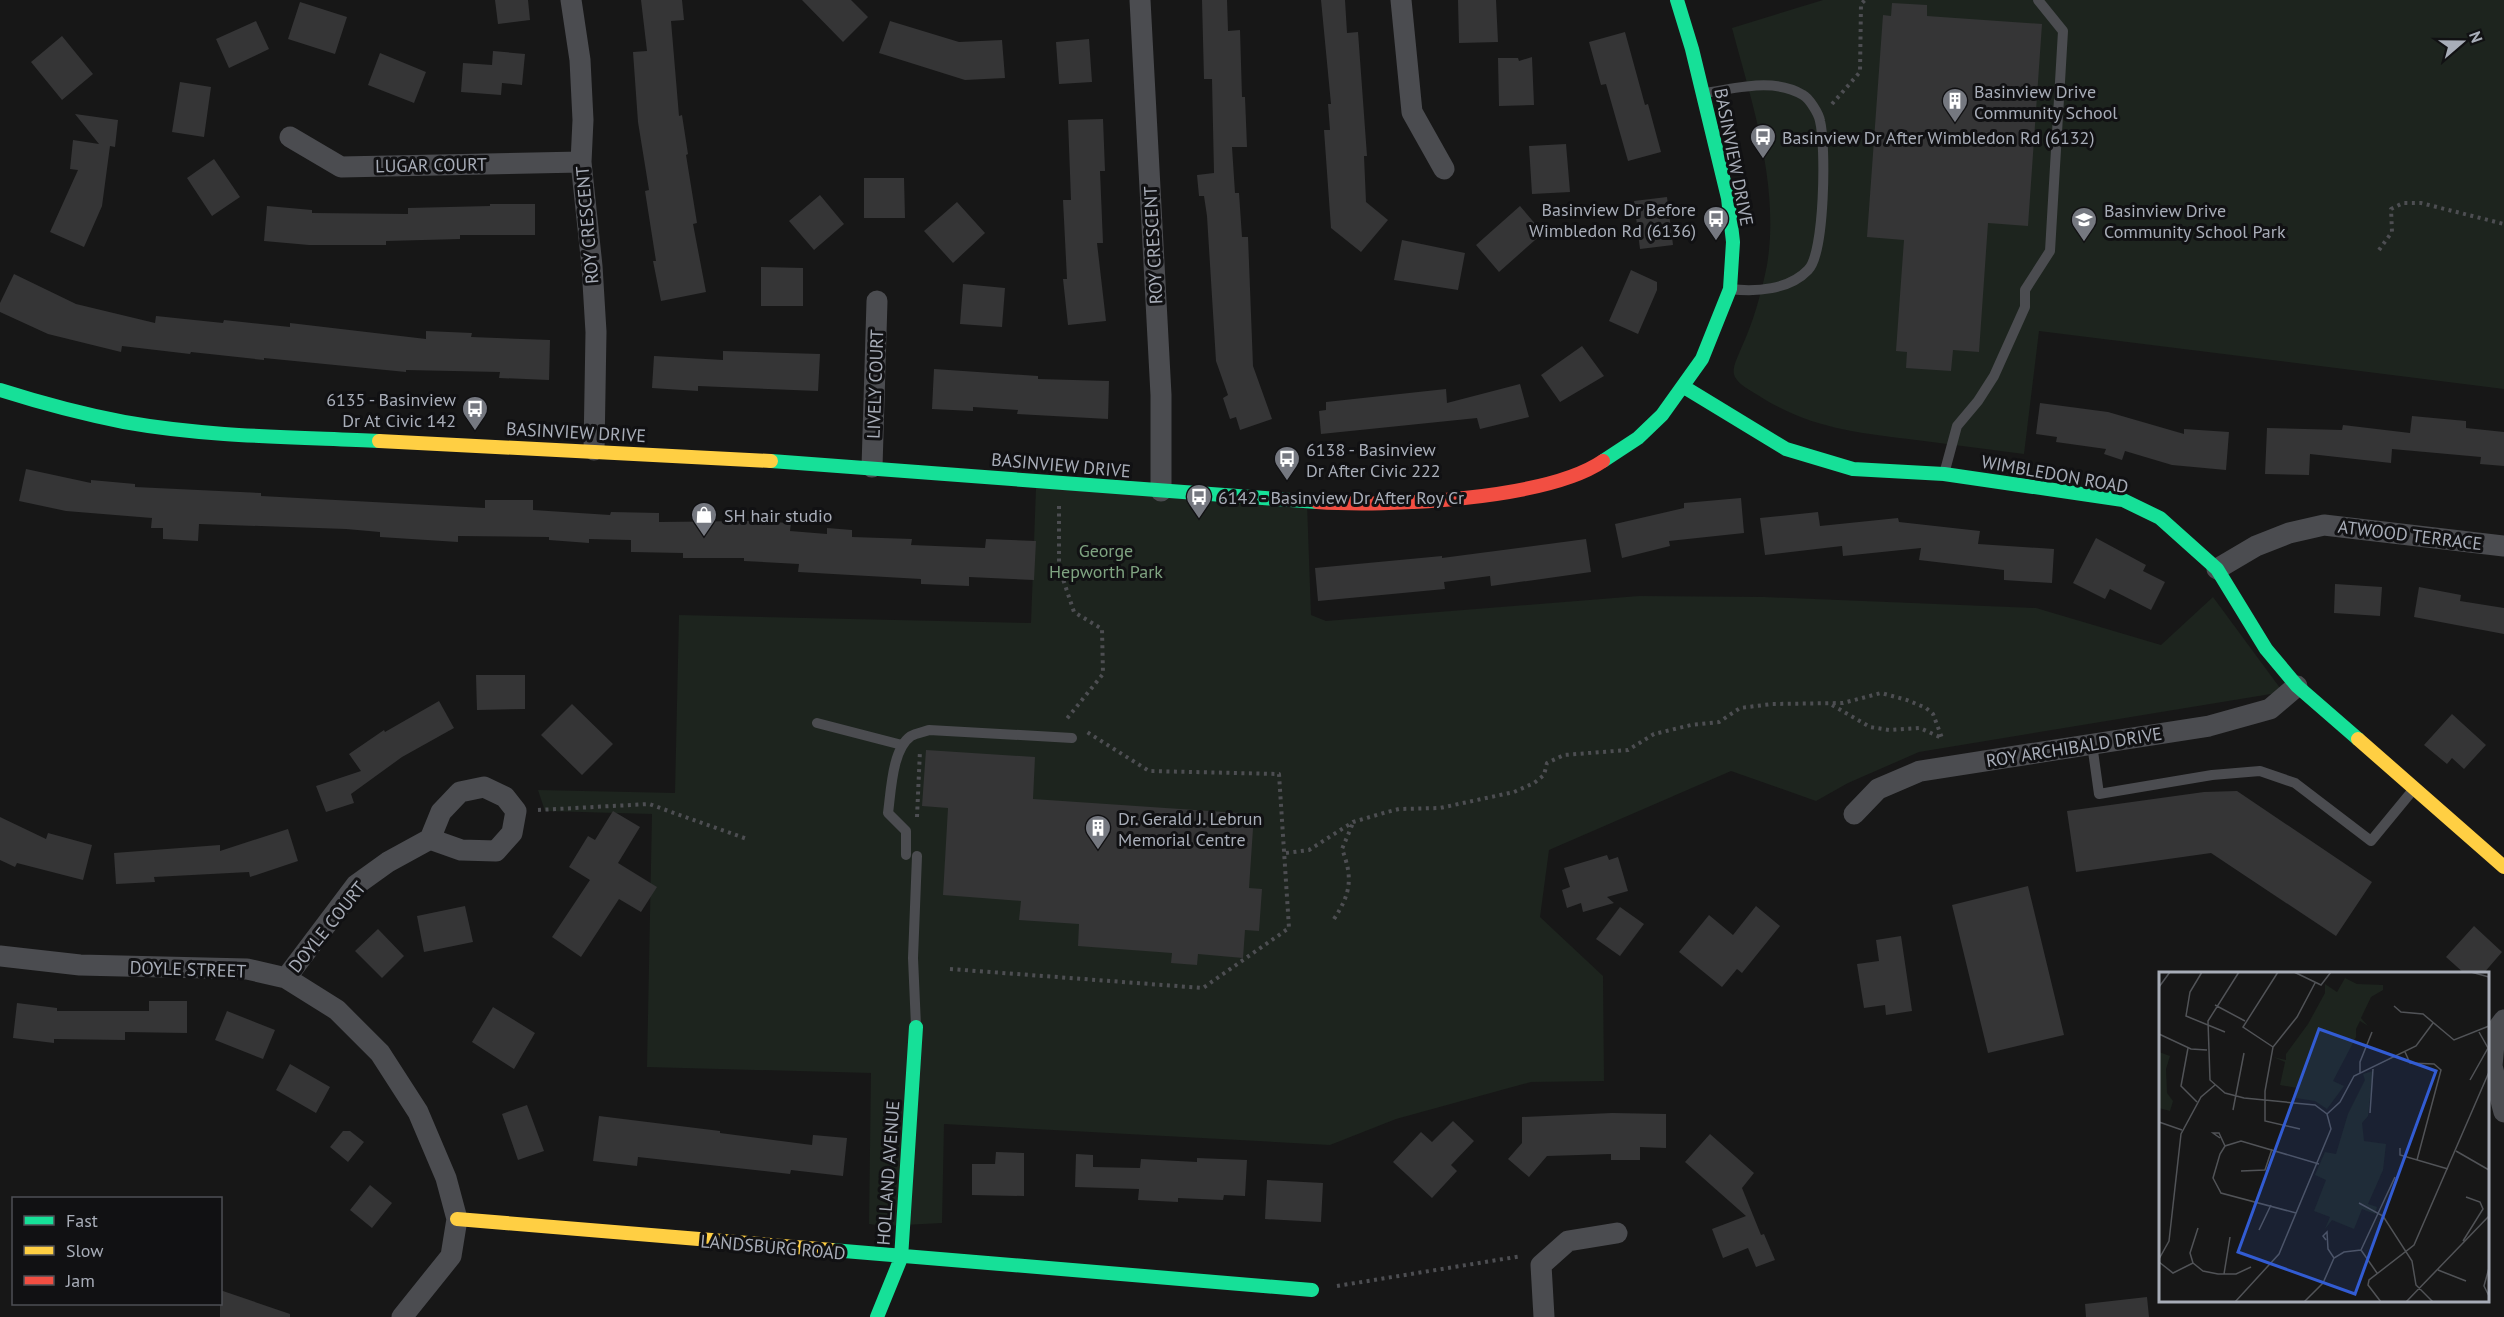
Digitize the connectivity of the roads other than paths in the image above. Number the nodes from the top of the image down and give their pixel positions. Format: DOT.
graph roads {
  1 [pos="571,0"];
  2 [pos="1140,0"];
  3 [pos="1401,0"];
  4 [pos="1677,0"];
  5 [pos="2038,0"];
  6 [pos="1704,93"];
  7 [pos="290,137"];
  8 [pos="581,162"];
  9 [pos="1444,169"];
  10 [pos="1730,289"];
  11 [pos="877,301"];
  12 [pos="1684,387"];
  13 [pos="0,390"];
  14 [pos="594,450"];
  15 [pos="872,467"];
  16 [pos="1944,474"];
  17 [pos="1161,491"];
  18 [pos="2504,546"];
  19 [pos="2217,569"];
  20 [pos="2297,686"];
  21 [pos="817,723"];
  22 [pos="1072,738"];
  23 [pos="2092,744"];
  24 [pos="902,745"];
  25 [pos="2415,787"];
  26 [pos="1854,814"];
  27 [pos="430,839"];
  28 [pos="2504,867"];
  29 [pos="0,956"];
  30 [pos="286,978"];
  31 [pos="2504,1020"];
  32 [pos="916,1027"];
  33 [pos="2504,1112"];
  34 [pos="457,1219"];
  35 [pos="1617,1233"];
  36 [pos="900,1257"];
  37 [pos="1312,1290"];
  38 [pos="402,1317"];
  39 [pos="877,1317"];
  40 [pos="1544,1317"];
  1 -- 8 [label="street, ROY CRESCENT"];
  2 -- 17 [label="street, ROY CRESCENT"];
  3 -- 9 [label="street"];
  4 -- 6 [label="street, BASINVIEW DRIVE"];
  5 -- 16 [label="lane"];
  6 -- 10 [label="street, BASINVIEW DRIVE"];
  6 -- 10 [label="lane"];
  7 -- 8 [label="street, LUGAR COURT"];
  8 -- 14 [label="street, ROY CRESCENT"];
  10 -- 12 [label="street, BASINVIEW DRIVE"];
  11 -- 15 [label="street, LIVELY COURT"];
  12 -- 16 [label="street, WIMBLEDON ROAD"];
  12 -- 17 [label="street, BASINVIEW DRIVE"];
  13 -- 14 [label="street, BASINVIEW DRIVE"];
  14 -- 15 [label="street, BASINVIEW DRIVE"];
  15 -- 17 [label="street, BASINVIEW DRIVE"];
  16 -- 19 [label="street, WIMBLEDON ROAD"];
  18 -- 19 [label="street, ATWOOD TERRACE"];
  19 -- 20 [label="street, WIMBLEDON ROAD"];
  20 -- 23 [label="street, ROY ARCHIBALD DRIVE"];
  20 -- 25 [label="street, WIMBLEDON ROAD"];
  21 -- 24 [label="lane"];
  22 -- 24 [label="lane"];
  23 -- 25 [label="lane"];
  23 -- 26 [label="street, ROY ARCHIBALD DRIVE"];
  24 -- 32 [label="lane"];
  25 -- 28 [label="street, WIMBLEDON ROAD"];
  27 -- 27 [label="street"];
  27 -- 30 [label="street, DOYLE COURT"];
  29 -- 30 [label="street, DOYLE STREET"];
  30 -- 34 [label="street, DOYLE STREET"];
  31 -- 33 [label="street"];
  32 -- 36 [label="street, HOLLAND AVENUE"];
  34 -- 36 [label="street, LANDSBURG ROAD"];
  34 -- 38 [label="street"];
  35 -- 40 [label="street"];
  36 -- 37 [label="street, LANDSBURG ROAD"];
  36 -- 39 [label="street, HOLLAND AVENUE"];
}
